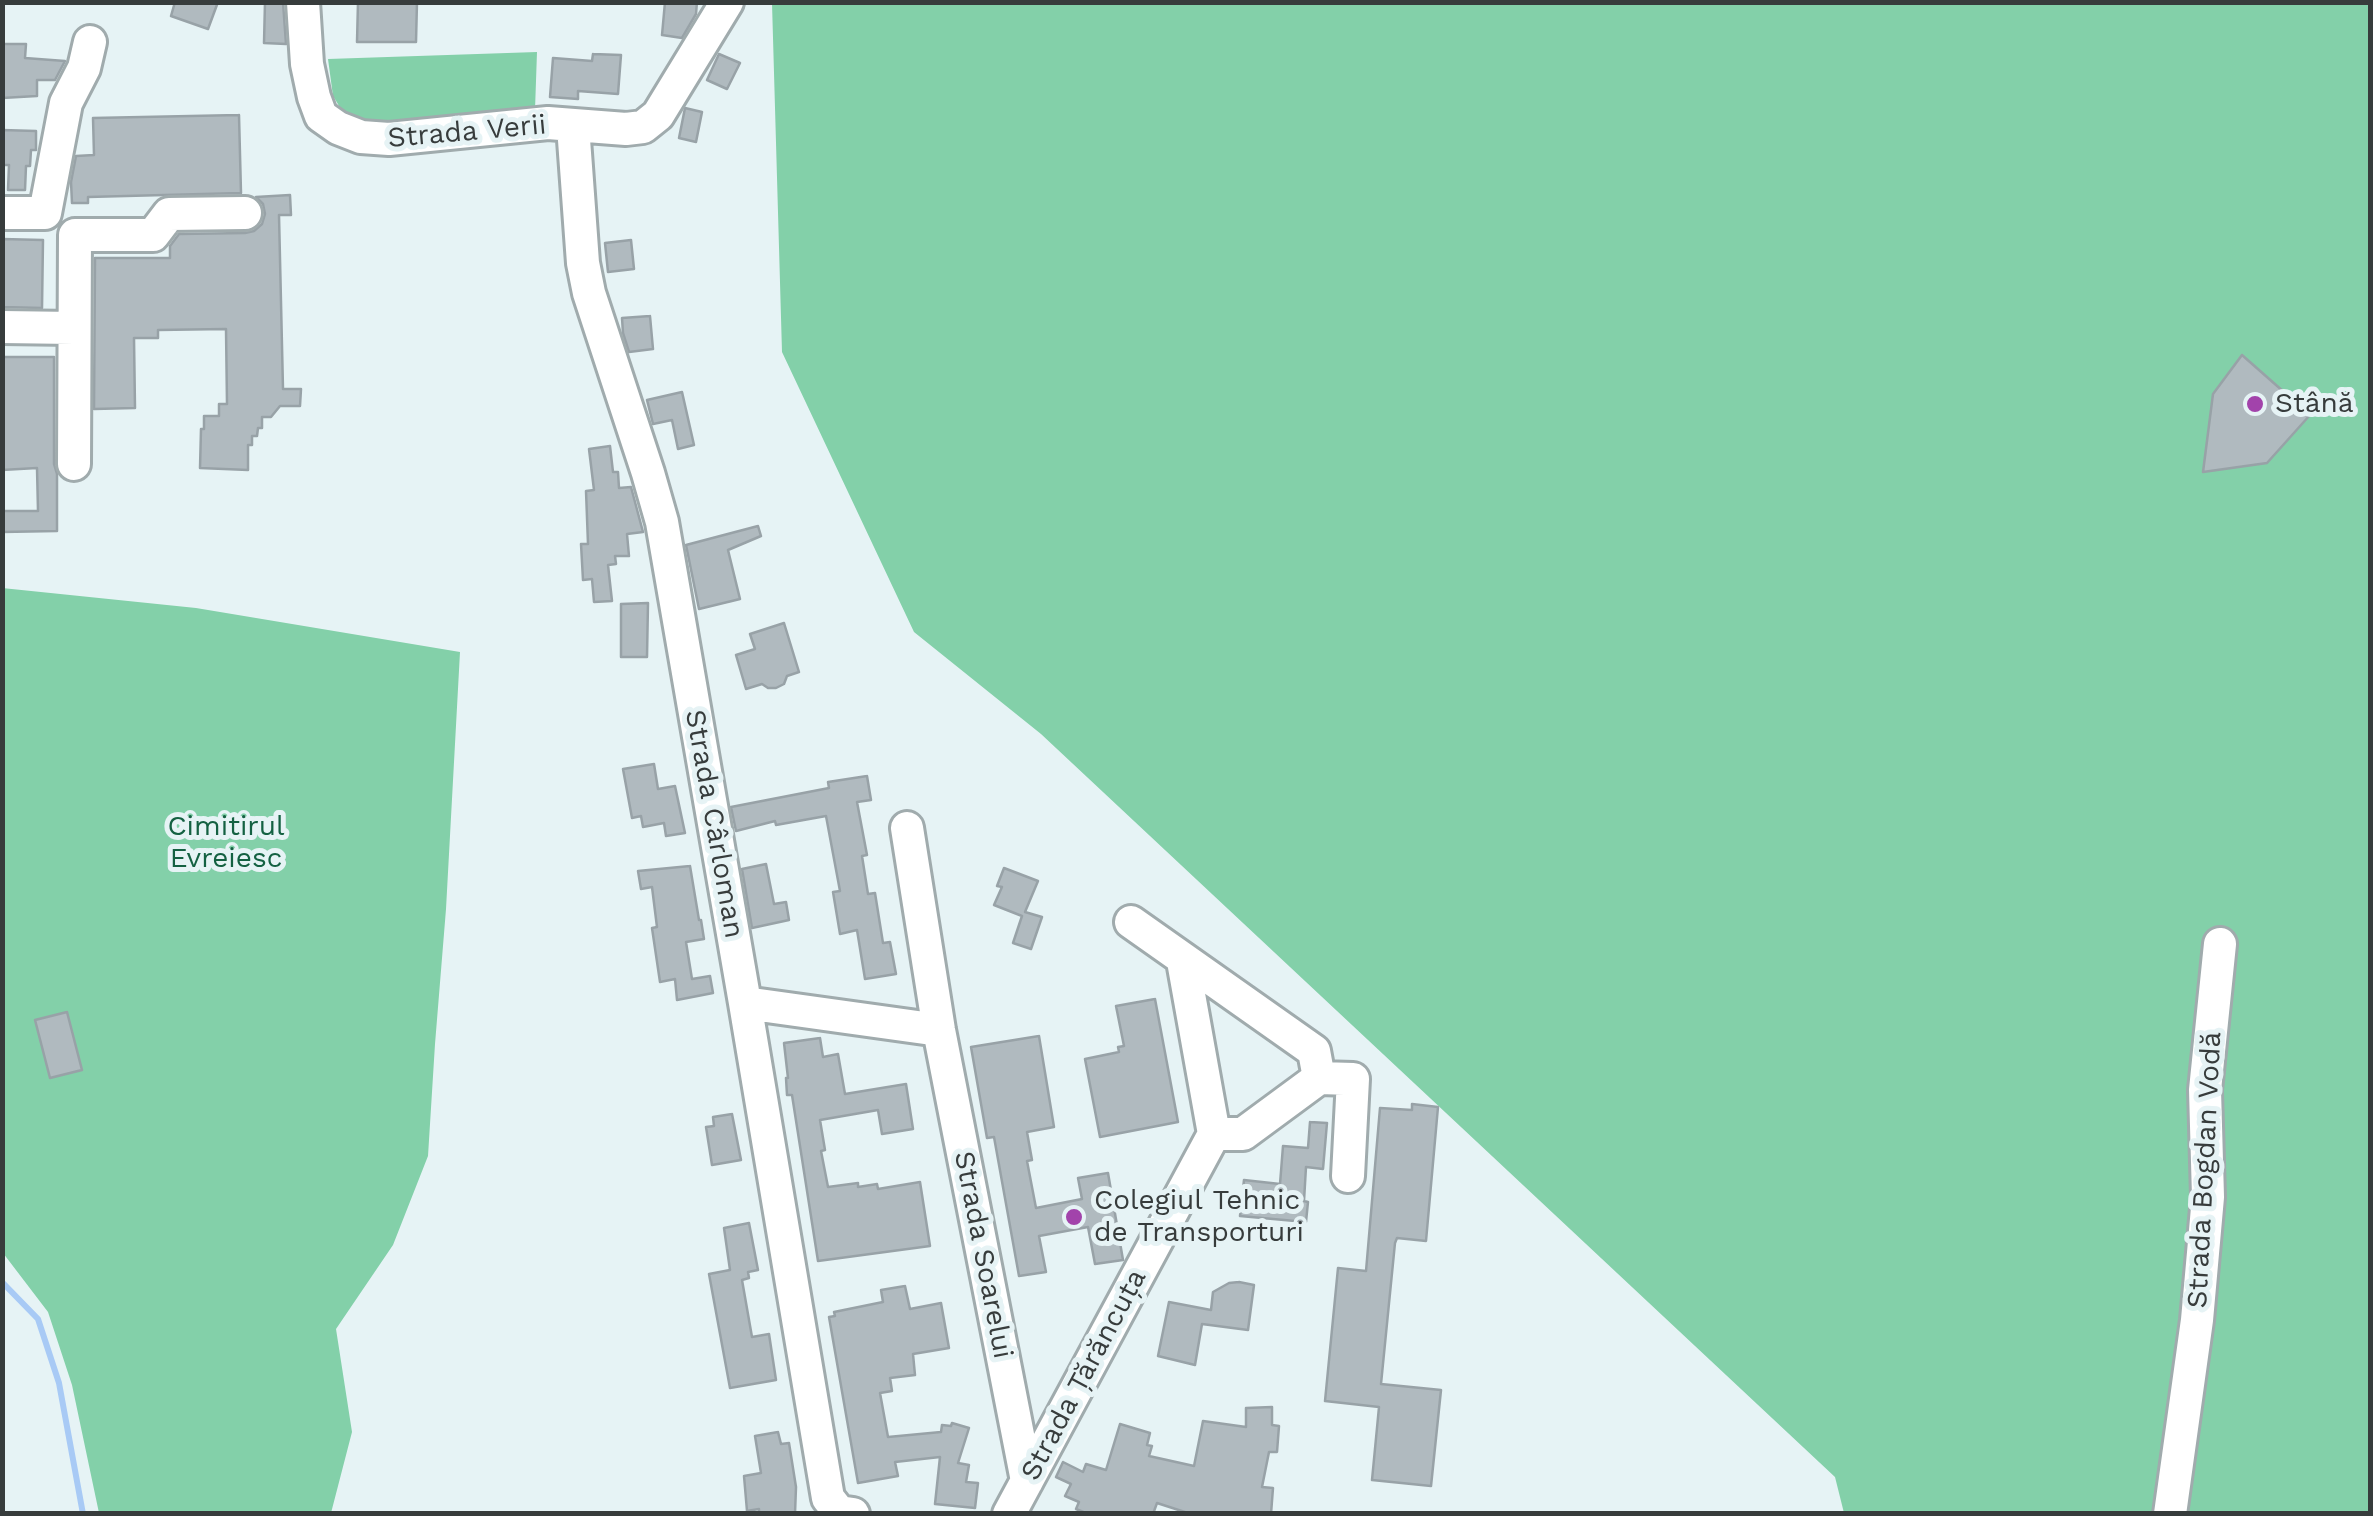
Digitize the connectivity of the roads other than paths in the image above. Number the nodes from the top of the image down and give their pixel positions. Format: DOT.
graph roads {
  1 [pos="303,2"];
  2 [pos="727,2"];
  3 [pos="90,42"];
  4 [pos="573,126"];
  5 [pos="2,213"];
  6 [pos="45,213"];
  7 [pos="245,213"];
  8 [pos="75,235"];
  9 [pos="2,326"];
  10 [pos="74,328"];
  11 [pos="74,464"];
  12 [pos="907,828"];
  13 [pos="1131,922"];
  14 [pos="2220,944"];
  15 [pos="1183,961"];
  16 [pos="745,1003"];
  17 [pos="939,1030"];
  18 [pos="1319,1078"];
  19 [pos="1214,1134"];
  20 [pos="1348,1176"];
  21 [pos="1027,1481"];
  22 [pos="853,1514"];
  23 [pos="1008,1514"];
  24 [pos="2170,1514"];
  1 -- 4 [label="street, Strada Verii"];
  2 -- 4 [label="street, Strada Verii"];
  3 -- 6 [label="street"];
  4 -- 16 [label="street, Strada Cârloman"];
  5 -- 6 [label="street"];
  6 -- 8 [label="street"];
  7 -- 8 [label="street"];
  8 -- 10 [label="street"];
  9 -- 10 [label="street"];
  10 -- 11 [label="street"];
  12 -- 17 [label="street, Strada Soarelui"];
  13 -- 15 [label="street"];
  14 -- 24 [label="street, Strada Bogdan Vodă"];
  15 -- 18 [label="street"];
  15 -- 19 [label="street"];
  16 -- 17 [label="street"];
  16 -- 22 [label="street, Strada Cârloman"];
  17 -- 21 [label="street, Strada Soarelui"];
  18 -- 19 [label="street"];
  18 -- 20 [label="street"];
  19 -- 21 [label="street, Strada Țărăncuța"];
  21 -- 23 [label="street, Strada Țărăncuța"];
}
